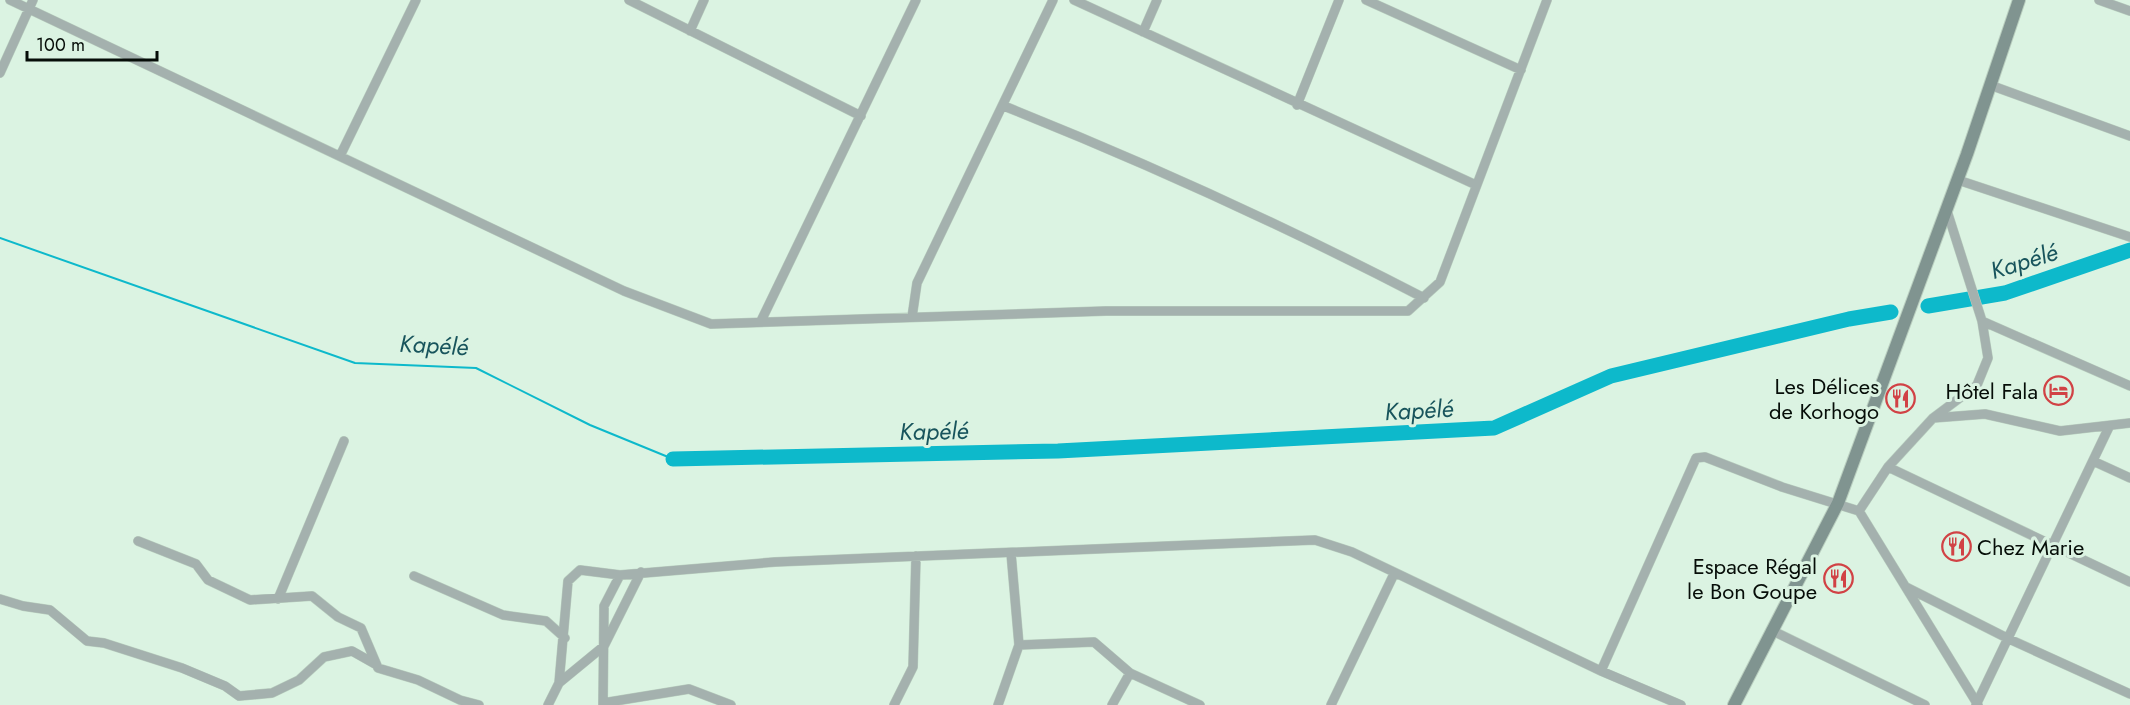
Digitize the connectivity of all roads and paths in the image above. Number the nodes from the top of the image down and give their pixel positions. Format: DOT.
graph roads {
  1 [pos="10,0"];
  2 [pos="416,0"];
  3 [pos="629,0"];
  4 [pos="704,0"];
  5 [pos="916,0"];
  6 [pos="1053,0"];
  7 [pos="1074,0"];
  8 [pos="1157,0"];
  9 [pos="1339,0"];
  10 [pos="1366,0"];
  11 [pos="1547,0"];
  12 [pos="2019,0"];
  13 [pos="2099,0"];
  14 [pos="30,4"];
  15 [pos="2130,12"];
  16 [pos="690,31"];
  17 [pos="1143,32"];
  18 [pos="1521,70"];
  19 [pos="0,73"];
  20 [pos="1990,85"];
  21 [pos="1297,105"];
  22 [pos="1004,106"];
  23 [pos="861,116"];
  24 [pos="2130,136"];
  25 [pos="340,156"];
  26 [pos="1958,180"];
  27 [pos="1476,185"];
  28 [pos="1947,211"];
  29 [pos="2130,237"];
  30 [pos="1424,298"];
  31 [pos="912,317"];
  32 [pos="761,321"];
  33 [pos="1982,321"];
  34 [pos="2130,386"];
  35 [pos="1933,418"];
  36 [pos="2130,423"];
  37 [pos="2109,427"];
  38 [pos="344,441"];
  39 [pos="2093,461"];
  40 [pos="1888,467"];
  41 [pos="2130,478"];
  42 [pos="1838,503"];
  43 [pos="1859,511"];
  44 [pos="138,541"];
  45 [pos="2054,545"];
  46 [pos="1011,553"];
  47 [pos="916,556"];
  48 [pos="641,572"];
  49 [pos="1394,574"];
  50 [pos="620,575"];
  51 [pos="414,576"];
  52 [pos="2130,582"];
  53 [pos="1904,586"];
  54 [pos="0,599"];
  55 [pos="278,599"];
  56 [pos="1771,630"];
  57 [pos="565,638"];
  58 [pos="2009,639"];
  59 [pos="1020,645"];
  60 [pos="604,646"];
  61 [pos="375,664"];
  62 [pos="1601,671"];
  63 [pos="1130,673"];
  64 [pos="559,683"];
  65 [pos="2130,694"];
  66 [pos="603,704"];
  67 [pos="479,705"];
  68 [pos="548,705"];
  69 [pos="731,705"];
  70 [pos="894,705"];
  71 [pos="998,705"];
  72 [pos="1113,705"];
  73 [pos="1200,705"];
  74 [pos="1331,705"];
  75 [pos="1681,705"];
  76 [pos="1734,705"];
  77 [pos="1925,705"];
  78 [pos="1977,705"];
  1 -- 14 [label="street"];
  2 -- 25 [label="street"];
  3 -- 16 [label="street"];
  4 -- 16 [label="street"];
  5 -- 23 [label="street"];
  6 -- 22 [label="street"];
  7 -- 17 [label="street"];
  8 -- 17 [label="street"];
  9 -- 21 [label="street"];
  10 -- 18 [label="street"];
  11 -- 18 [label="street"];
  12 -- 20 [label="street"];
  13 -- 15 [label="street"];
  14 -- 19 [label="street"];
  14 -- 25 [label="street"];
  16 -- 23 [label="street"];
  17 -- 21 [label="street"];
  18 -- 27 [label="street"];
  20 -- 24 [label="street"];
  20 -- 26 [label="street"];
  21 -- 27 [label="street"];
  22 -- 30 [label="street"];
  22 -- 31 [label="street"];
  23 -- 32 [label="street"];
  25 -- 32 [label="street"];
  26 -- 28 [label="street"];
  26 -- 29 [label="street"];
  27 -- 30 [label="street"];
  28 -- 33 [label="street"];
  28 -- 42 [label="street"];
  30 -- 31 [label="street"];
  31 -- 32 [label="street"];
  33 -- 34 [label="street"];
  33 -- 35 [label="street"];
  35 -- 37 [label="street"];
  35 -- 40 [label="street"];
  36 -- 37 [label="street"];
  37 -- 39 [label="street"];
  38 -- 55 [label="street"];
  39 -- 41 [label="street"];
  39 -- 45 [label="street"];
  40 -- 43 [label="street"];
  40 -- 45 [label="street"];
  42 -- 43 [label="street"];
  42 -- 56 [label="street"];
  42 -- 62 [label="street"];
  43 -- 53 [label="street"];
  44 -- 55 [label="street"];
  45 -- 52 [label="street"];
  45 -- 58 [label="street"];
  46 -- 47 [label="street"];
  46 -- 49 [label="street"];
  46 -- 59 [label="street"];
  47 -- 48 [label="street"];
  47 -- 70 [label="street"];
  48 -- 50 [label="street"];
  48 -- 60 [label="street"];
  49 -- 62 [label="street"];
  49 -- 74 [label="street"];
  50 -- 57 [label="street"];
  50 -- 60 [label="street"];
  51 -- 57 [label="street"];
  53 -- 58 [label="street"];
  53 -- 78 [label="street"];
  54 -- 61 [label="street"];
  55 -- 61 [label="street"];
  56 -- 76 [label="street"];
  56 -- 77 [label="street"];
  57 -- 64 [label="street"];
  58 -- 65 [label="street"];
  58 -- 78 [label="street"];
  59 -- 63 [label="street"];
  59 -- 71 [label="street"];
  60 -- 64 [label="street"];
  60 -- 66 [label="street"];
  61 -- 67 [label="street"];
  62 -- 75 [label="street"];
  63 -- 72 [label="street"];
  63 -- 73 [label="street"];
  64 -- 68 [label="street"];
  66 -- 69 [label="street"];
}
